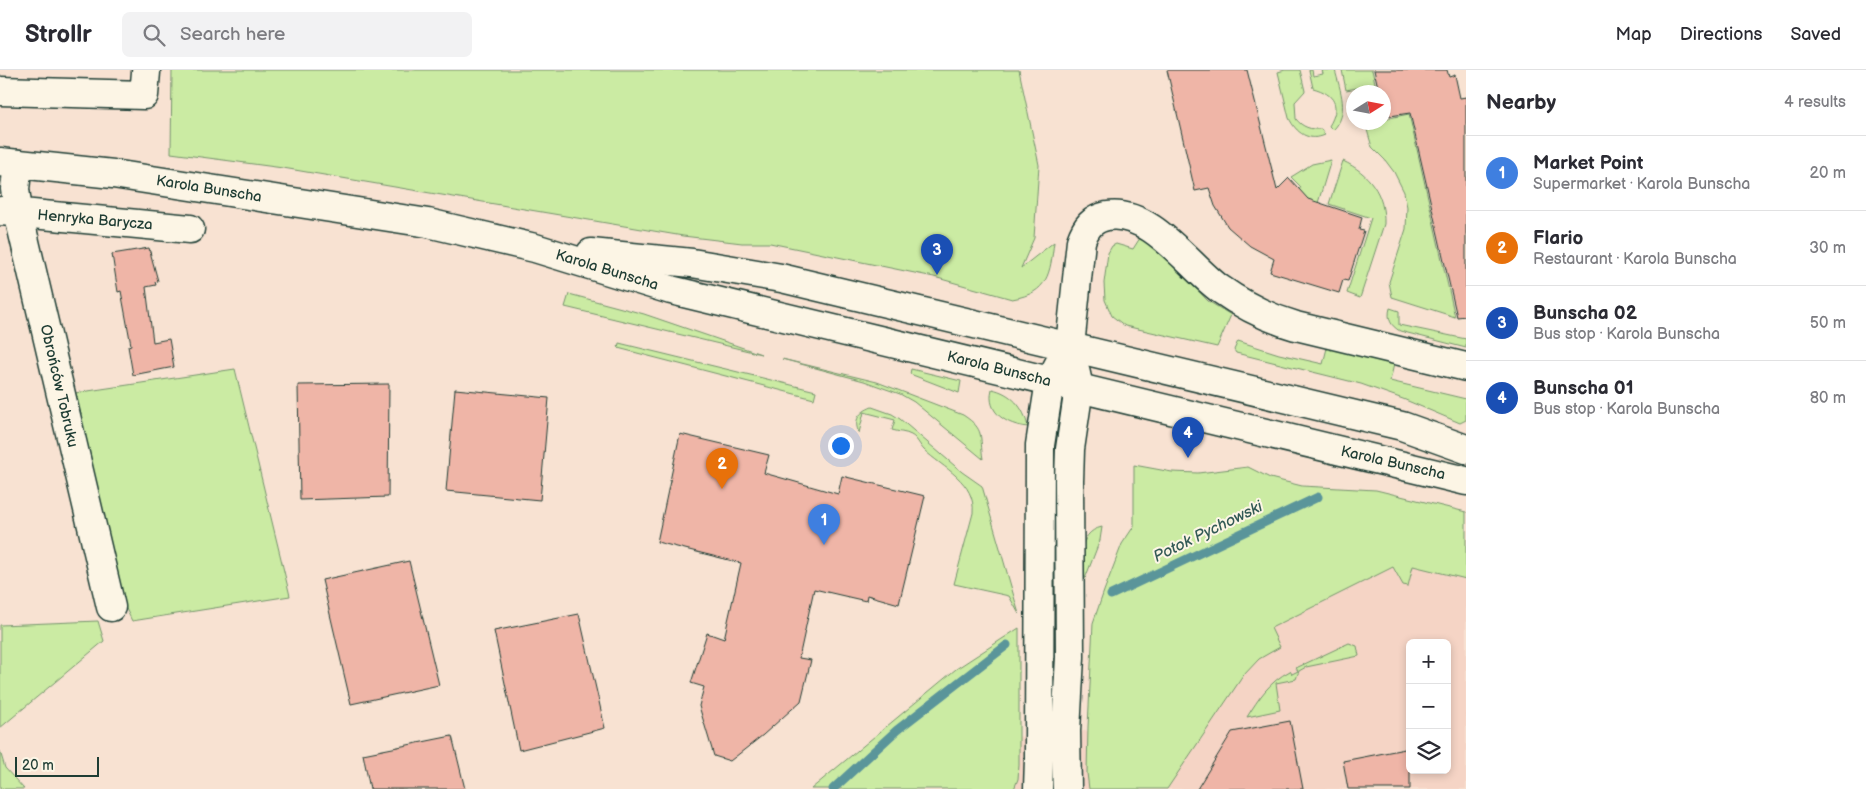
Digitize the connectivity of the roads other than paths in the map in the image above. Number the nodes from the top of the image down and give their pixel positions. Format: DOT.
graph roads {
  1 [pos="146,72"];
  2 [pos="0,91"];
  3 [pos="9,163"];
  4 [pos="9,212"];
  5 [pos="190,229"];
  6 [pos="535,248"];
  7 [pos="1070,346"];
  8 [pos="1466,367"];
  9 [pos="1050,381"];
  10 [pos="1079,388"];
  11 [pos="1466,449"];
  12 [pos="1466,481"];
  13 [pos="111,607"];
  14 [pos="1038,789"];
  15 [pos="1067,789"];
  1 -- 2 [label="main road"];
  3 -- 4 [label="main road, Obrońców Tobruku"];
  3 -- 6 [label="main road, Karola Bunscha"];
  4 -- 5 [label="main road, Henryka Barycza"];
  4 -- 13 [label="main road, Obrońców Tobruku"];
  6 -- 7 [label="main road, Karola Bunscha"];
  6 -- 9 [label="main road, Karola Bunscha"];
  7 -- 8 [label="main road"];
  7 -- 9 [label="main road"];
  7 -- 10 [label="main road"];
  7 -- 11 [label="main road, Karola Bunscha"];
  9 -- 10 [label="main road, Karola Bunscha"];
  9 -- 14 [label="main road"];
  10 -- 12 [label="main road, Karola Bunscha"];
  10 -- 15 [label="main road"];
}
